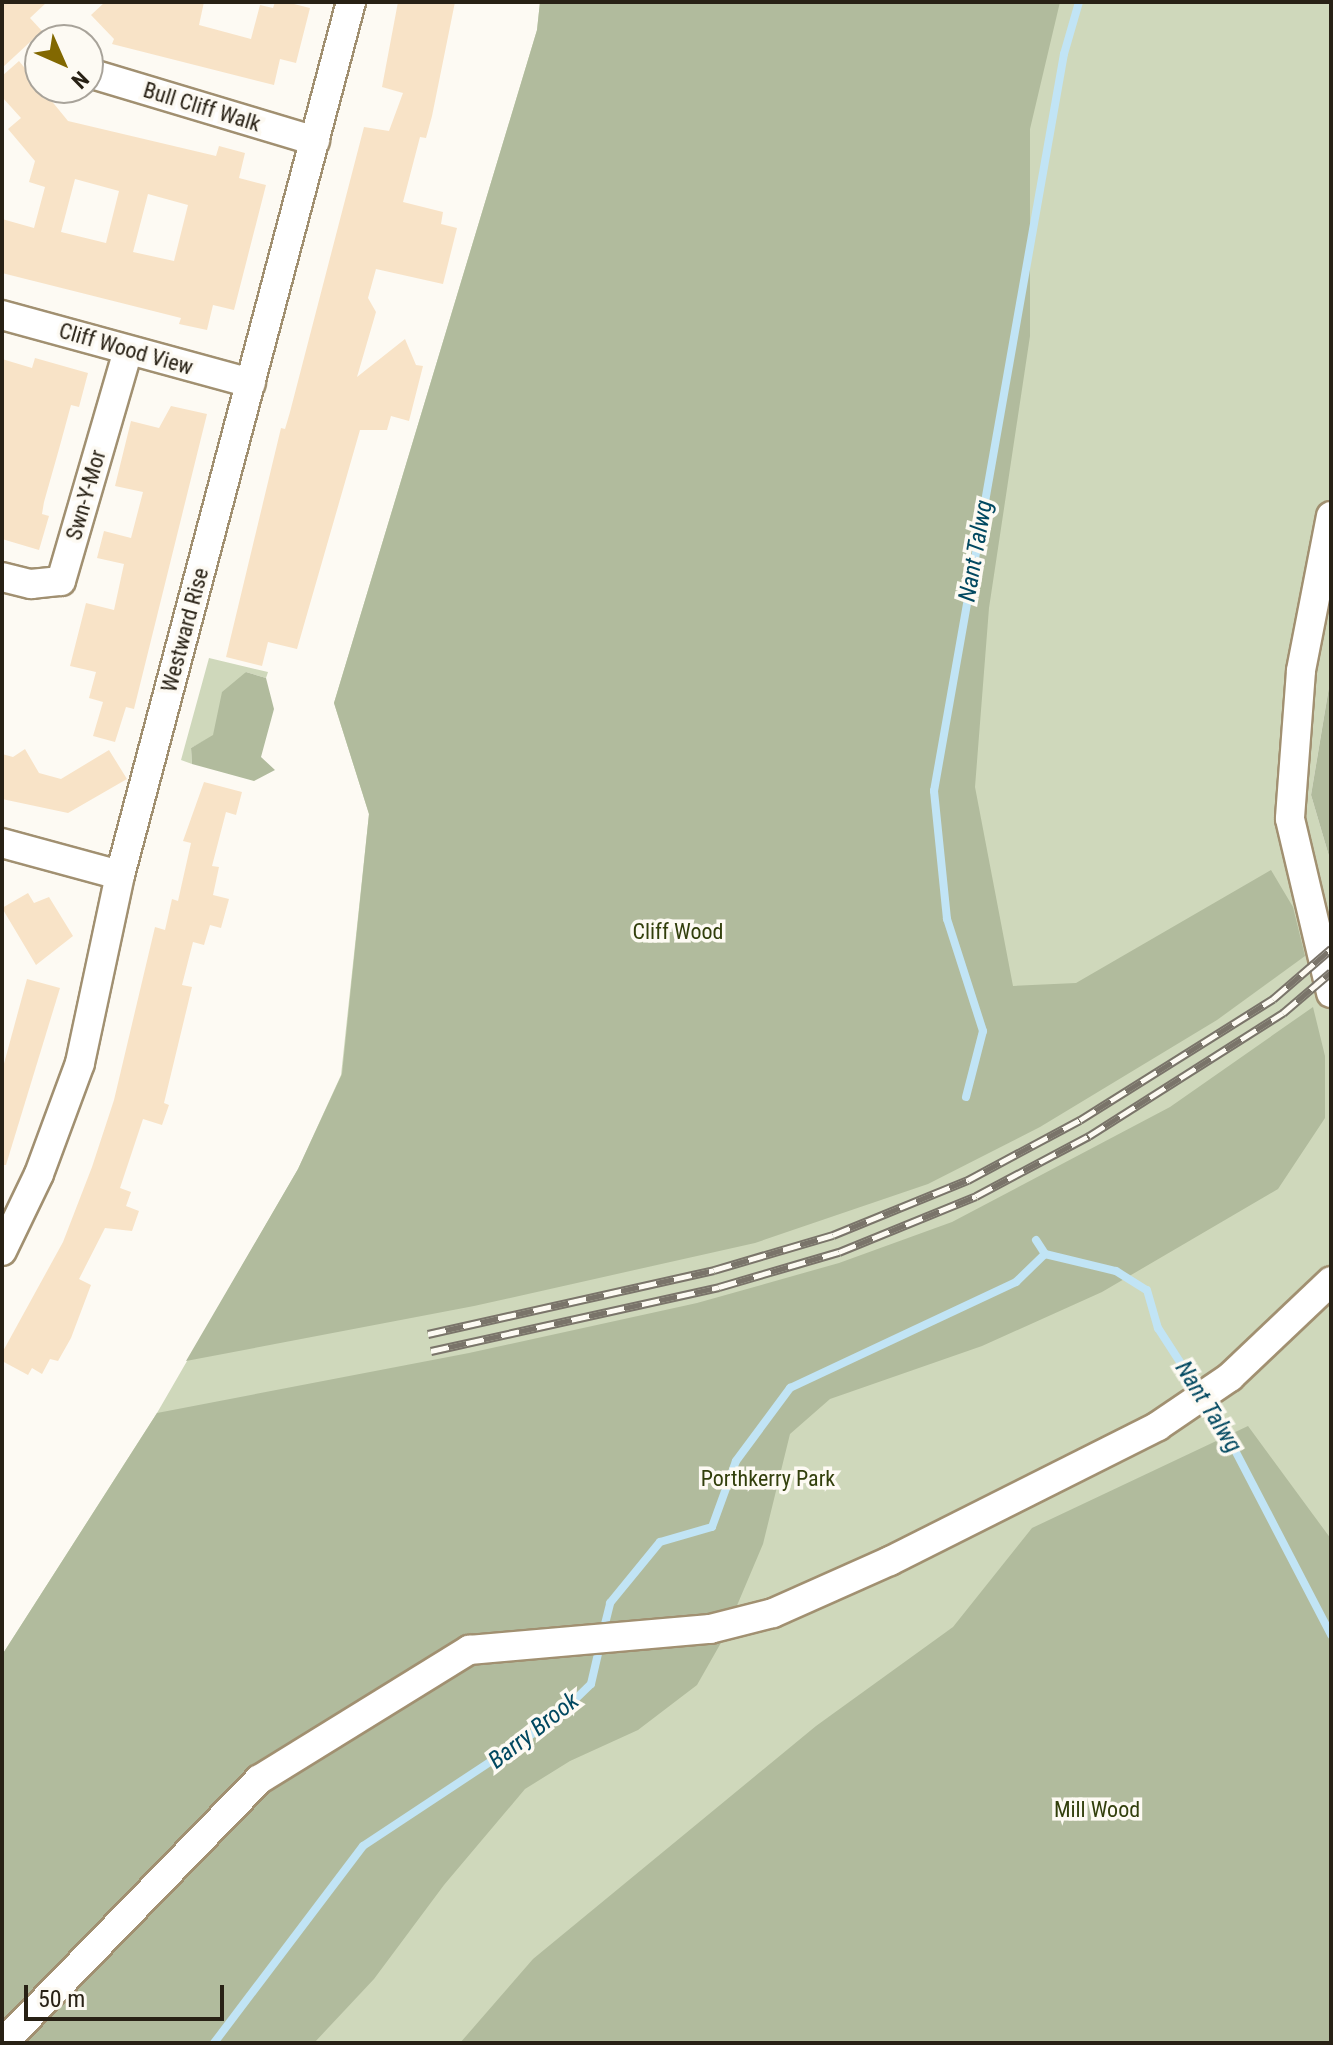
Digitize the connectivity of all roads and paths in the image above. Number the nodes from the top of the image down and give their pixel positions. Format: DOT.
graph roads {
  1 [pos="351,2"];
  2 [pos="104,78"];
  3 [pos="315,141"];
  4 [pos="2,315"];
  5 [pos="128,351"];
  6 [pos="251,383"];
  7 [pos="1331,516"];
  8 [pos="2,577"];
  9 [pos="2,843"];
  10 [pos="120,875"];
  11 [pos="1331,993"];
  12 [pos="2,1251"];
  13 [pos="1331,1281"];
  14 [pos="3,2043"];
  1 -- 3 [label="street, Westward Rise"];
  2 -- 3 [label="street, Bull Cliff Walk"];
  3 -- 6 [label="street, Westward Rise"];
  4 -- 5 [label="street, Cliff Wood View"];
  5 -- 6 [label="street, Cliff Wood View"];
  5 -- 8 [label="street, Swn-Y-Mor"];
  6 -- 10 [label="street, Westward Rise"];
  7 -- 11 [label="street"];
  9 -- 10 [label="street"];
  10 -- 12 [label="street, Westward Rise"];
  13 -- 14 [label="street"];
}
